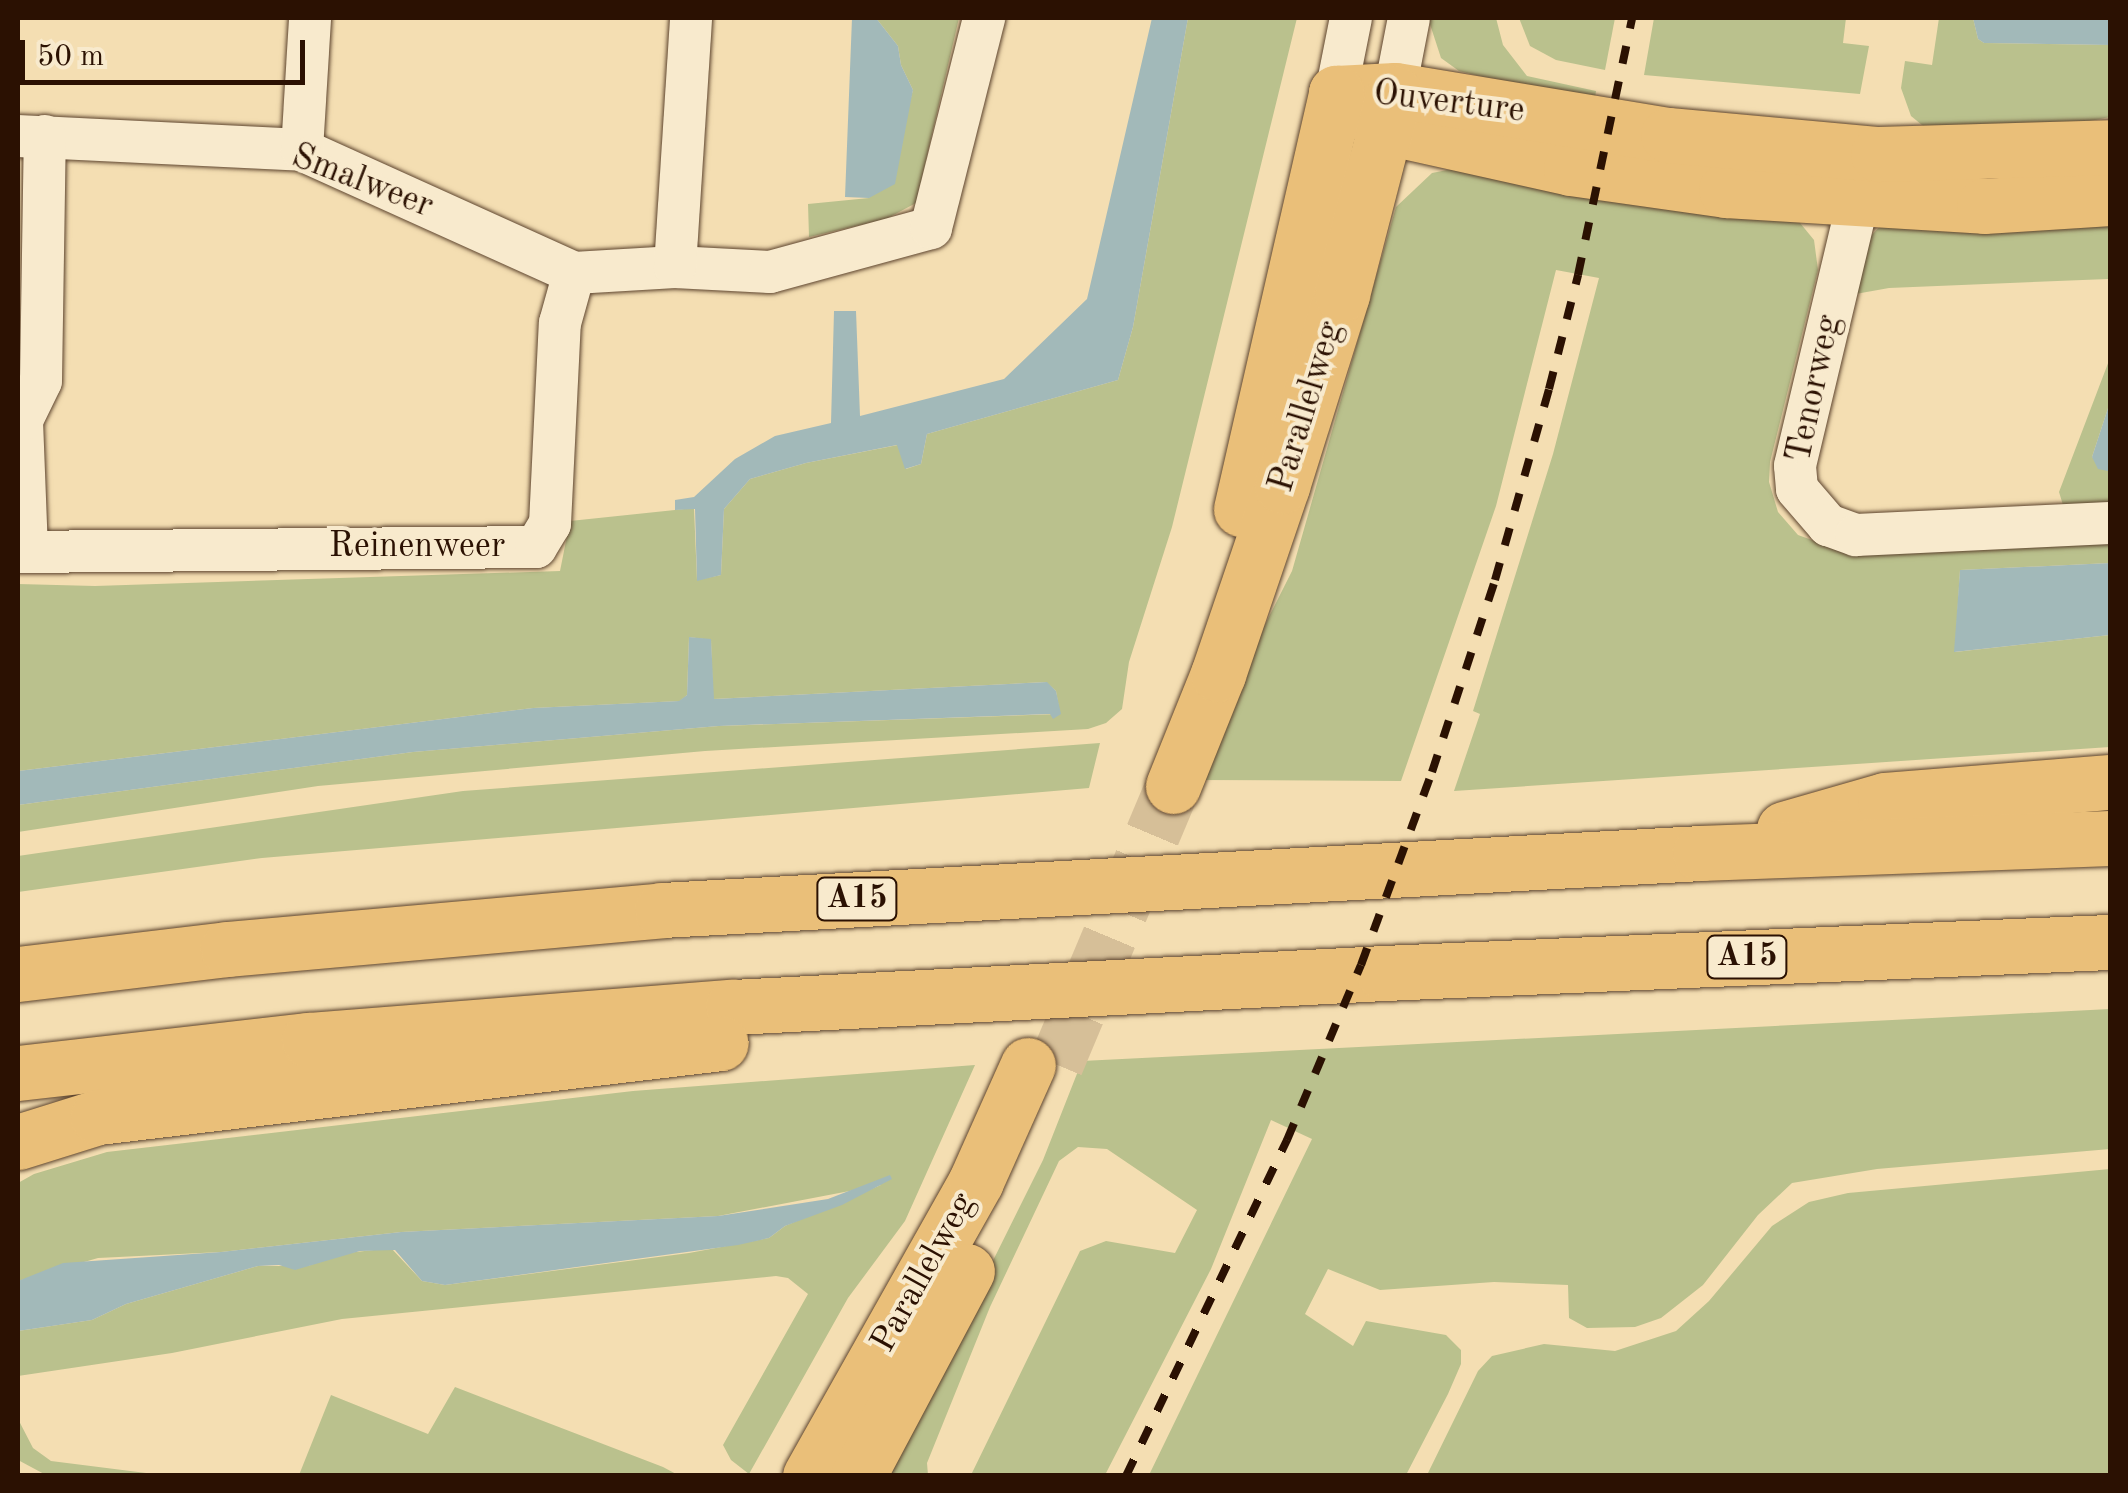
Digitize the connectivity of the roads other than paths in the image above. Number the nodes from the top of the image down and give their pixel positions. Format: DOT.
graph roads {
  1 [pos="310,18"];
  2 [pos="691,18"];
  3 [pos="984,18"];
  4 [pos="1351,18"];
  5 [pos="1408,18"];
  6 [pos="1336,92"];
  7 [pos="1390,108"];
  8 [pos="31,136"];
  9 [pos="2110,147"];
  10 [pos="302,150"];
  11 [pos="1868,177"];
  12 [pos="2110,198"];
  13 [pos="674,267"];
  14 [pos="574,273"];
  15 [pos="2110,523"];
  16 [pos="22,552"];
  17 [pos="2110,782"];
  18 [pos="2110,838"];
  19 [pos="1700,853"];
  20 [pos="2110,942"];
  21 [pos="1384,972"];
  22 [pos="18,974"];
  23 [pos="18,1073"];
  24 [pos="18,1142"];
  25 [pos="810,1476"];
  26 [pos="858,1476"];
  1 -- 10 [label="street"];
  2 -- 13 [label="street"];
  3 -- 13 [label="street"];
  4 -- 6 [label="street, Parallelweg"];
  5 -- 7 [label="street, Parallelweg"];
  6 -- 7 [label="main road, Ouverture"];
  6 -- 7 [label="main road, Parallelweg"];
  7 -- 11 [label="main road, Ouverture"];
  8 -- 10 [label="street, Smalweer"];
  8 -- 16 [label="street"];
  9 -- 11 [label="main road, Ouverture"];
  10 -- 14 [label="street, Smalweer"];
  11 -- 12 [label="main road, Ouverture"];
  11 -- 15 [label="street, Tenorweg"];
  13 -- 14 [label="street"];
  14 -- 16 [label="street, Reinenweer"];
  17 -- 19 [label="main road, A15"];
  18 -- 19 [label="main road, A15"];
  19 -- 22 [label="main road, A15"];
  20 -- 21 [label="main road, A15"];
  21 -- 23 [label="main road, A15"];
  21 -- 24 [label="main road, A15"];
  25 -- 26 [label="main road, Parallelweg"];
}
